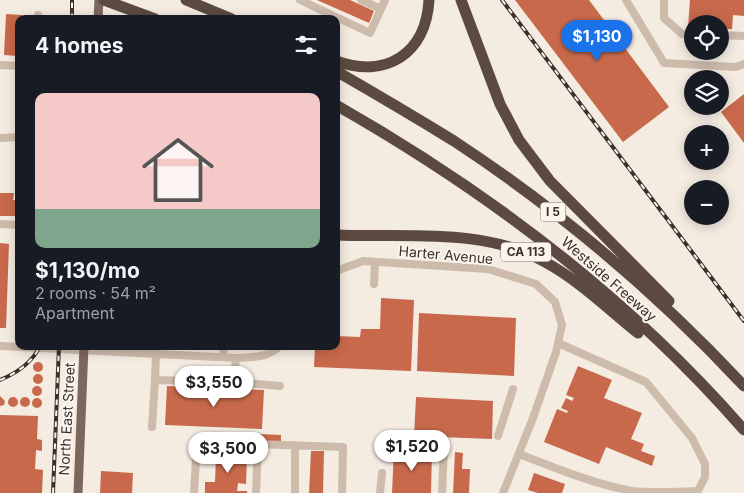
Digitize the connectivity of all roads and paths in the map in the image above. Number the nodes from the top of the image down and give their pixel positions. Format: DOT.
graph roads {
  1 [pos="99,0"];
  2 [pos="104,0"];
  3 [pos="186,0"];
  4 [pos="300,0"];
  5 [pos="361,0"];
  6 [pos="385,0"];
  7 [pos="430,0"];
  8 [pos="462,0"];
  9 [pos="626,0"];
  10 [pos="664,0"];
  11 [pos="381,9"];
  12 [pos="134,11"];
  13 [pos="98,15"];
  14 [pos="140,15"];
  15 [pos="144,15"];
  16 [pos="222,15"];
  17 [pos="332,15"];
  18 [pos="340,19"];
  19 [pos="684,34"];
  20 [pos="729,35"];
  21 [pos="744,36"];
  22 [pos="340,62"];
  23 [pos="0,65"];
  24 [pos="15,66"];
  25 [pos="740,66"];
  26 [pos="340,73"];
  27 [pos="340,107"];
  28 [pos="15,137"];
  29 [pos="0,138"];
  30 [pos="0,224"];
  31 [pos="15,225"];
  32 [pos="340,235"];
  33 [pos="375,262"];
  34 [pos="340,270"];
  35 [pos="374,284"];
  36 [pos="558,343"];
  37 [pos="0,346"];
  38 [pos="15,347"];
  39 [pos="84,350"];
  40 [pos="98,350"];
  41 [pos="176,350"];
  42 [pos="224,350"];
  43 [pos="276,350"];
  44 [pos="156,354"];
  45 [pos="175,355"];
  46 [pos="223,357"];
  47 [pos="236,358"];
  48 [pos="678,361"];
  49 [pos="744,377"];
  50 [pos="155,380"];
  51 [pos="234,382"];
  52 [pos="280,386"];
  53 [pos="744,386"];
  54 [pos="513,390"];
  55 [pos="152,427"];
  56 [pos="744,430"];
  57 [pos="498,436"];
  58 [pos="258,444"];
  59 [pos="295,445"];
  60 [pos="444,448"];
  61 [pos="519,454"];
  62 [pos="382,473"];
  63 [pos="78,493"];
  64 [pos="194,493"];
  65 [pos="256,493"];
  66 [pos="295,493"];
  67 [pos="342,493"];
  68 [pos="380,493"];
  69 [pos="442,493"];
  70 [pos="503,493"];
  1 -- 13 [label="main road"];
  2 -- 12 [label="highway"];
  3 -- 16 [label="highway"];
  4 -- 17 [label="street"];
  5 -- 11 [label="street"];
  6 -- 11 [label="street"];
  7 -- 22 [label="highway"];
  8 -- 49 [label="highway"];
  9 -- 25 [label="street"];
  10 -- 19 [label="street"];
  11 -- 18 [label="street"];
  12 -- 14 [label="highway"];
  12 -- 15 [label="highway"];
  20 -- 21 [label="street"];
  23 -- 24 [label="street"];
  26 -- 53 [label="highway, Westside Freeway / I 5"];
  27 -- 48 [label="highway, Westside Freeway / I 5"];
  28 -- 29 [label="street"];
  30 -- 31 [label="street"];
  32 -- 48 [label="highway, CA 113"];
  33 -- 34 [label="street, Harter Avenue"];
  33 -- 35 [label="street"];
  33 -- 36 [label="street, Harter Avenue"];
  36 -- 61 [label="street, Harter Avenue"];
  36 -- 61 [label="street"];
  37 -- 38 [label="street"];
  39 -- 63 [label="main road, North East Street"];
  40 -- 44 [label="street"];
  41 -- 45 [label="street"];
  42 -- 46 [label="street"];
  43 -- 47 [label="street"];
  44 -- 45 [label="street"];
  44 -- 50 [label="street"];
  45 -- 46 [label="street"];
  46 -- 47 [label="street"];
  47 -- 51 [label="street"];
  48 -- 56 [label="highway, Westside Freeway / I 5"];
  50 -- 51 [label="street"];
  50 -- 55 [label="street"];
  51 -- 52 [label="street"];
  54 -- 57 [label="street"];
  58 -- 59 [label="street"];
  58 -- 64 [label="street"];
  58 -- 65 [label="street"];
  59 -- 66 [label="street"];
  59 -- 67 [label="street"];
  60 -- 69 [label="street"];
  61 -- 70 [label="street, Harter Avenue"];
  62 -- 68 [label="street"];
}
